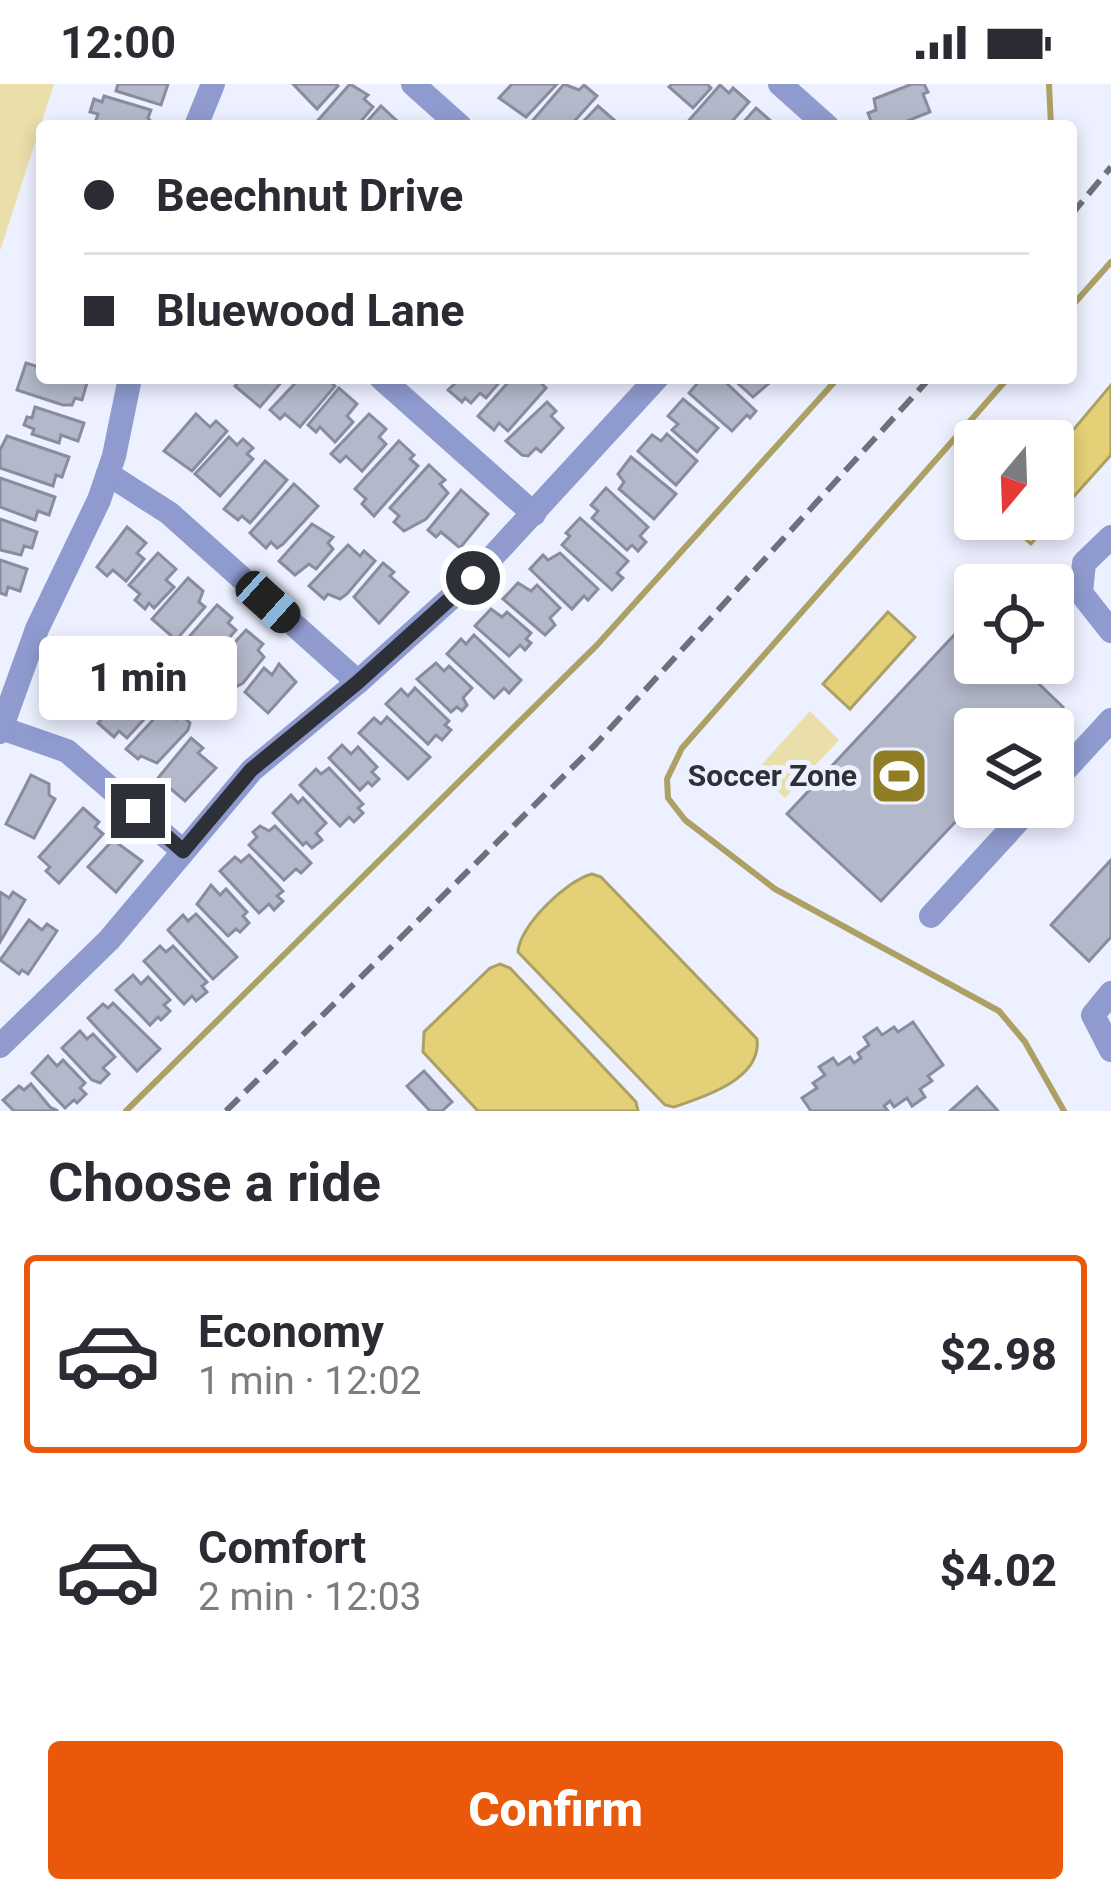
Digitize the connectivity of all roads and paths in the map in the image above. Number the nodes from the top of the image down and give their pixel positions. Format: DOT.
graph roads {
  1 [pos="213,84"];
  2 [pos="413,84"];
  3 [pos="780,84"];
  4 [pos="198,120"];
  5 [pos="453,120"];
  6 [pos="820,120"];
  7 [pos="129,384"];
  8 [pos="388,384"];
  9 [pos="652,384"];
  10 [pos="109,474"];
  11 [pos="534,514"];
  12 [pos="1111,537"];
  13 [pos="1111,631"];
  14 [pos="358,682"];
  15 [pos="1111,720"];
  16 [pos="1,730"];
  17 [pos="1074,760"];
  18 [pos="1012,828"];
  19 [pos="183,851"];
  20 [pos="931,916"];
  21 [pos="1111,993"];
  22 [pos="4,1033"];
  23 [pos="1111,1050"];
  1 -- 4 [label="street"];
  2 -- 5 [label="street"];
  3 -- 6 [label="street"];
  7 -- 10 [label="street"];
  8 -- 11 [label="street"];
  9 -- 11 [label="street"];
  10 -- 14 [label="street"];
  10 -- 16 [label="street"];
  11 -- 14 [label="street"];
  12 -- 13 [label="street"];
  14 -- 19 [label="street"];
  15 -- 17 [label="street"];
  16 -- 19 [label="street"];
  18 -- 20 [label="street"];
  19 -- 22 [label="street"];
  21 -- 23 [label="street"];
}
